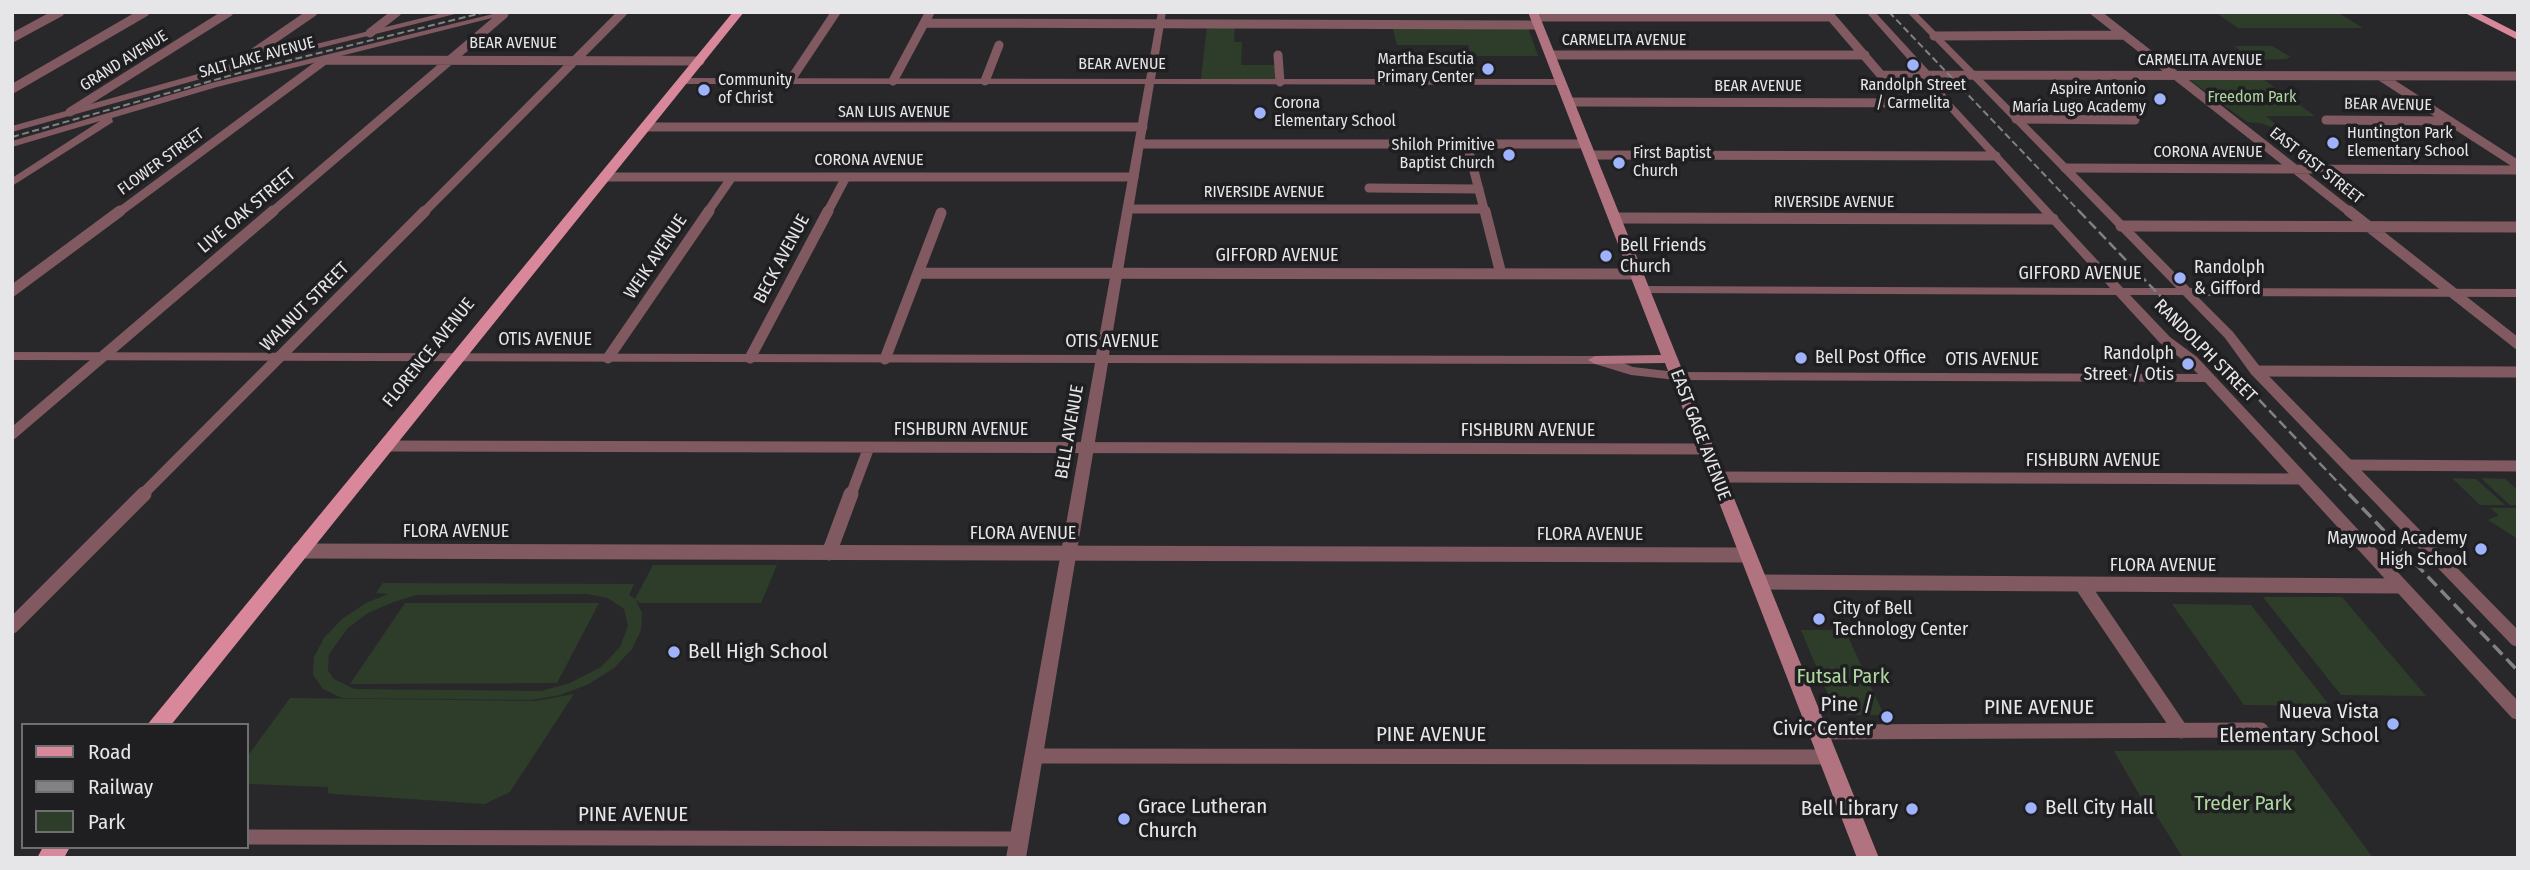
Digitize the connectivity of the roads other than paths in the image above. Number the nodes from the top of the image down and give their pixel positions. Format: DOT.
graph roads {
  1 [pos="60,12"];
  2 [pos="145,12"];
  3 [pos="229,12"];
  4 [pos="313,12"];
  5 [pos="397,12"];
  6 [pos="459,12"];
  7 [pos="622,12"];
  8 [pos="739,12"];
  9 [pos="836,12"];
  10 [pos="930,12"];
  11 [pos="1162,12"];
  12 [pos="1870,12"];
  13 [pos="1911,12"];
  14 [pos="2095,12"];
  15 [pos="508,13"];
  16 [pos="1829,15"];
  17 [pos="2472,15"];
  18 [pos="1536,18"];
  19 [pos="925,23"];
  20 [pos="1160,23"];
  21 [pos="370,33"];
  22 [pos="2124,35"];
  23 [pos="1934,36"];
  24 [pos="2518,37"];
  25 [pos="12,38"];
  26 [pos="2518,42"];
  27 [pos="999,45"];
  28 [pos="1278,55"];
  29 [pos="1550,55"];
  30 [pos="1865,55"];
  31 [pos="324,58"];
  32 [pos="450,60"];
  33 [pos="575,60"];
  34 [pos="700,61"];
  35 [pos="233,67"];
  36 [pos="1881,75"];
  37 [pos="1928,75"];
  38 [pos="1972,75"];
  39 [pos="2175,75"];
  40 [pos="2379,76"];
  41 [pos="2518,76"];
  42 [pos="683,80"];
  43 [pos="790,81"];
  44 [pos="893,81"];
  45 [pos="985,81"];
  46 [pos="1151,81"];
  47 [pos="1280,82"];
  48 [pos="1561,82"];
  49 [pos="1935,86"];
  50 [pos="12,89"];
  51 [pos="1569,102"];
  52 [pos="1947,103"];
  53 [pos="121,111"];
  54 [pos="70,112"];
  55 [pos="2017,119"];
  56 [pos="2134,120"];
  57 [pos="2326,120"];
  58 [pos="2450,121"];
  59 [pos="646,127"];
  60 [pos="1143,127"];
  61 [pos="12,129"];
  62 [pos="12,144"];
  63 [pos="1140,144"];
  64 [pos="1467,144"];
  65 [pos="1588,150"];
  66 [pos="1996,156"];
  67 [pos="2518,167"];
  68 [pos="2065,168"];
  69 [pos="2295,169"];
  70 [pos="605,177"];
  71 [pos="732,177"];
  72 [pos="846,177"];
  73 [pos="1134,177"];
  74 [pos="12,183"];
  75 [pos="1369,188"];
  76 [pos="1479,189"];
  77 [pos="1128,209"];
  78 [pos="1484,209"];
  79 [pos="941,213"];
  80 [pos="1615,218"];
  81 [pos="2053,219"];
  82 [pos="2121,226"];
  83 [pos="2368,227"];
  84 [pos="2518,228"];
  85 [pos="918,273"];
  86 [pos="1117,273"];
  87 [pos="1501,274"];
  88 [pos="1637,274"];
  89 [pos="1643,290"];
  90 [pos="12,291"];
  91 [pos="2120,292"];
  92 [pos="2186,292"];
  93 [pos="2453,293"];
  94 [pos="2518,293"];
  95 [pos="2518,344"];
  96 [pos="12,356"];
  97 [pos="103,356"];
  98 [pos="280,357"];
  99 [pos="457,357"];
  100 [pos="608,358"];
  101 [pos="750,358"];
  102 [pos="885,359"];
  103 [pos="1102,359"];
  104 [pos="1670,359"];
  105 [pos="1595,360"];
  106 [pos="2256,370"];
  107 [pos="2518,372"];
  108 [pos="1676,376"];
  109 [pos="2209,378"];
  110 [pos="12,434"];
  111 [pos="385,446"];
  112 [pos="869,447"];
  113 [pos="1087,447"];
  114 [pos="1705,449"];
  115 [pos="2348,465"];
  116 [pos="2518,466"];
  117 [pos="1716,477"];
  118 [pos="2302,480"];
  119 [pos="299,551"];
  120 [pos="829,553"];
  121 [pos="1069,553"];
  122 [pos="1747,555"];
  123 [pos="1758,582"];
  124 [pos="2082,585"];
  125 [pos="2400,586"];
  126 [pos="12,626"];
  127 [pos="2518,641"];
  128 [pos="2518,713"];
  129 [pos="160,723"];
  130 [pos="2261,730"];
  131 [pos="2181,731"];
  132 [pos="1818,732"];
  133 [pos="1034,756"];
  134 [pos="1828,757"];
  135 [pos="248,837"];
  136 [pos="1020,839"];
  137 [pos="1016,858"];
  138 [pos="1868,858"];
  1 -- 25 [label="street"];
  2 -- 50 [label="street"];
  3 -- 54 [label="street, GRAND AVENUE"];
  4 -- 35 [label="street"];
  5 -- 21 [label="street"];
  6 -- 21 [label="street, SALT LAKE AVENUE"];
  7 -- 33 [label="street, WALNUT STREET"];
  8 -- 34 [label="main road, FLORENCE AVENUE"];
  9 -- 43 [label="street"];
  10 -- 19 [label="street"];
  11 -- 20 [label="street, BELL AVENUE"];
  12 -- 37 [label="street, RANDOLPH STREET"];
  13 -- 23 [label="street, RANDOLPH STREET"];
  14 -- 22 [label="street, EAST 61ST STREET"];
  15 -- 31 [label="street, SALT LAKE AVENUE"];
  15 -- 32 [label="street, LIVE OAK STREET"];
  16 -- 18 [label="street"];
  16 -- 30 [label="street"];
  17 -- 24 [label="main road"];
  17 -- 26 [label="main road"];
  18 -- 20 [label="street"];
  18 -- 29 [label="main road, EAST GAGE AVENUE"];
  19 -- 20 [label="street"];
  19 -- 44 [label="street"];
  20 -- 46 [label="street, BELL AVENUE"];
  21 -- 35 [label="street, SALT LAKE AVENUE"];
  22 -- 23 [label="street"];
  22 -- 39 [label="street, EAST 61ST STREET"];
  23 -- 38 [label="street, RANDOLPH STREET"];
  27 -- 45 [label="street"];
  28 -- 47 [label="street"];
  29 -- 30 [label="street, CARMELITA AVENUE"];
  29 -- 48 [label="main road, EAST GAGE AVENUE"];
  30 -- 36 [label="street"];
  31 -- 32 [label="street, BEAR AVENUE"];
  31 -- 53 [label="street, SALT LAKE AVENUE"];
  31 -- 90 [label="street, FLOWER STREET"];
  32 -- 33 [label="street, BEAR AVENUE"];
  32 -- 97 [label="street, LIVE OAK STREET"];
  33 -- 34 [label="street, BEAR AVENUE"];
  33 -- 98 [label="street, WALNUT STREET"];
  34 -- 42 [label="main road, FLORENCE AVENUE"];
  35 -- 54 [label="street, SALT LAKE AVENUE"];
  36 -- 37 [label="street, CARMELITA AVENUE"];
  36 -- 49 [label="street"];
  37 -- 38 [label="street, CARMELITA AVENUE"];
  37 -- 49 [label="street, RANDOLPH STREET"];
  38 -- 39 [label="street, CARMELITA AVENUE"];
  38 -- 55 [label="street, RANDOLPH STREET"];
  39 -- 40 [label="street, CARMELITA AVENUE"];
  39 -- 69 [label="street, EAST 61ST STREET"];
  40 -- 41 [label="street, CARMELITA AVENUE"];
  40 -- 58 [label="street"];
  42 -- 43 [label="street, BEAR AVENUE"];
  42 -- 59 [label="main road, FLORENCE AVENUE"];
  43 -- 44 [label="street, BEAR AVENUE"];
  44 -- 45 [label="street, BEAR AVENUE"];
  45 -- 46 [label="street, BEAR AVENUE"];
  46 -- 47 [label="street, BEAR AVENUE"];
  46 -- 60 [label="street, BELL AVENUE"];
  47 -- 48 [label="street, BEAR AVENUE"];
  48 -- 51 [label="main road, EAST GAGE AVENUE"];
  49 -- 52 [label="street, RANDOLPH STREET"];
  51 -- 52 [label="street, BEAR AVENUE"];
  51 -- 65 [label="main road, EAST GAGE AVENUE"];
  52 -- 66 [label="street, RANDOLPH STREET"];
  53 -- 62 [label="street, SALT LAKE AVENUE"];
  53 -- 74 [label="street"];
  54 -- 61 [label="street, SALT LAKE AVENUE"];
  55 -- 56 [label="street"];
  55 -- 68 [label="street, RANDOLPH STREET"];
  57 -- 58 [label="street, BEAR AVENUE"];
  58 -- 67 [label="street"];
  59 -- 60 [label="street, SAN LUIS AVENUE"];
  59 -- 70 [label="main road, FLORENCE AVENUE"];
  60 -- 63 [label="street, BELL AVENUE"];
  63 -- 64 [label="street"];
  63 -- 73 [label="street, BELL AVENUE"];
  64 -- 65 [label="street"];
  64 -- 76 [label="street"];
  65 -- 66 [label="street"];
  65 -- 80 [label="main road, EAST GAGE AVENUE"];
  66 -- 81 [label="street, RANDOLPH STREET"];
  67 -- 69 [label="street, CORONA AVENUE"];
  68 -- 69 [label="street, CORONA AVENUE"];
  68 -- 82 [label="street, RANDOLPH STREET"];
  69 -- 83 [label="street, EAST 61ST STREET"];
  70 -- 71 [label="street, CORONA AVENUE"];
  70 -- 99 [label="main road, FLORENCE AVENUE"];
  71 -- 72 [label="street, CORONA AVENUE"];
  71 -- 100 [label="street, WEIK AVENUE"];
  72 -- 73 [label="street, CORONA AVENUE"];
  72 -- 101 [label="street, BECK AVENUE"];
  73 -- 77 [label="street, BELL AVENUE"];
  75 -- 76 [label="street"];
  76 -- 78 [label="street"];
  77 -- 78 [label="street, RIVERSIDE AVENUE"];
  77 -- 86 [label="street, BELL AVENUE"];
  78 -- 87 [label="street"];
  79 -- 85 [label="street"];
  80 -- 81 [label="street, RIVERSIDE AVENUE"];
  80 -- 88 [label="main road, EAST GAGE AVENUE"];
  81 -- 91 [label="street, RANDOLPH STREET"];
  82 -- 83 [label="street"];
  82 -- 92 [label="street, RANDOLPH STREET"];
  83 -- 84 [label="street"];
  83 -- 93 [label="street, EAST 61ST STREET"];
  85 -- 86 [label="street, GIFFORD AVENUE"];
  85 -- 102 [label="street"];
  86 -- 87 [label="street, GIFFORD AVENUE"];
  86 -- 103 [label="street, BELL AVENUE"];
  87 -- 88 [label="street, GIFFORD AVENUE"];
  88 -- 89 [label="main road, EAST GAGE AVENUE"];
  89 -- 91 [label="street, GIFFORD AVENUE"];
  89 -- 104 [label="main road, EAST GAGE AVENUE"];
  91 -- 92 [label="street, GIFFORD AVENUE"];
  91 -- 109 [label="street, RANDOLPH STREET"];
  92 -- 93 [label="street, GIFFORD AVENUE"];
  92 -- 106 [label="street, RANDOLPH STREET"];
  93 -- 94 [label="street, GIFFORD AVENUE"];
  93 -- 95 [label="street, EAST 61ST STREET"];
  96 -- 97 [label="street, OTIS AVENUE"];
  97 -- 98 [label="street, OTIS AVENUE"];
  97 -- 110 [label="street, LIVE OAK STREET"];
  98 -- 99 [label="street, OTIS AVENUE"];
  98 -- 126 [label="street, WALNUT STREET"];
  99 -- 100 [label="street, OTIS AVENUE"];
  99 -- 111 [label="main road, FLORENCE AVENUE"];
  100 -- 101 [label="street, OTIS AVENUE"];
  101 -- 102 [label="street, OTIS AVENUE"];
  102 -- 103 [label="street, OTIS AVENUE"];
  103 -- 105 [label="street, OTIS AVENUE"];
  103 -- 113 [label="street, BELL AVENUE"];
  104 -- 105 [label="main road"];
  104 -- 108 [label="main road, EAST GAGE AVENUE"];
  105 -- 108 [label="street, OTIS AVENUE"];
  106 -- 107 [label="street"];
  106 -- 115 [label="street, RANDOLPH STREET"];
  108 -- 109 [label="street, OTIS AVENUE"];
  108 -- 114 [label="main road, EAST GAGE AVENUE"];
  109 -- 118 [label="street, RANDOLPH STREET"];
  111 -- 112 [label="street, FISHBURN AVENUE"];
  111 -- 119 [label="main road, FLORENCE AVENUE"];
  112 -- 113 [label="street, FISHBURN AVENUE"];
  112 -- 120 [label="street"];
  113 -- 114 [label="street, FISHBURN AVENUE"];
  113 -- 121 [label="street, BELL AVENUE"];
  114 -- 117 [label="main road, EAST GAGE AVENUE"];
  115 -- 116 [label="street"];
  115 -- 127 [label="street, RANDOLPH STREET"];
  117 -- 118 [label="street, FISHBURN AVENUE"];
  117 -- 122 [label="main road, EAST GAGE AVENUE"];
  118 -- 125 [label="street, RANDOLPH STREET"];
  119 -- 120 [label="street, FLORA AVENUE"];
  119 -- 129 [label="main road, FLORENCE AVENUE"];
  120 -- 121 [label="street, FLORA AVENUE"];
  121 -- 122 [label="street, FLORA AVENUE"];
  121 -- 133 [label="street, BELL AVENUE"];
  122 -- 123 [label="main road, EAST GAGE AVENUE"];
  123 -- 124 [label="street, FLORA AVENUE"];
  123 -- 132 [label="main road, EAST GAGE AVENUE"];
  124 -- 125 [label="street, FLORA AVENUE"];
  124 -- 131 [label="street"];
  125 -- 128 [label="street, RANDOLPH STREET"];
  130 -- 131 [label="street, PINE AVENUE"];
  131 -- 132 [label="street, PINE AVENUE"];
  132 -- 134 [label="main road, EAST GAGE AVENUE"];
  133 -- 134 [label="street, PINE AVENUE"];
  133 -- 136 [label="street, BELL AVENUE"];
  134 -- 138 [label="main road, EAST GAGE AVENUE"];
  135 -- 136 [label="street, PINE AVENUE"];
  136 -- 137 [label="street, BELL AVENUE"];
}
